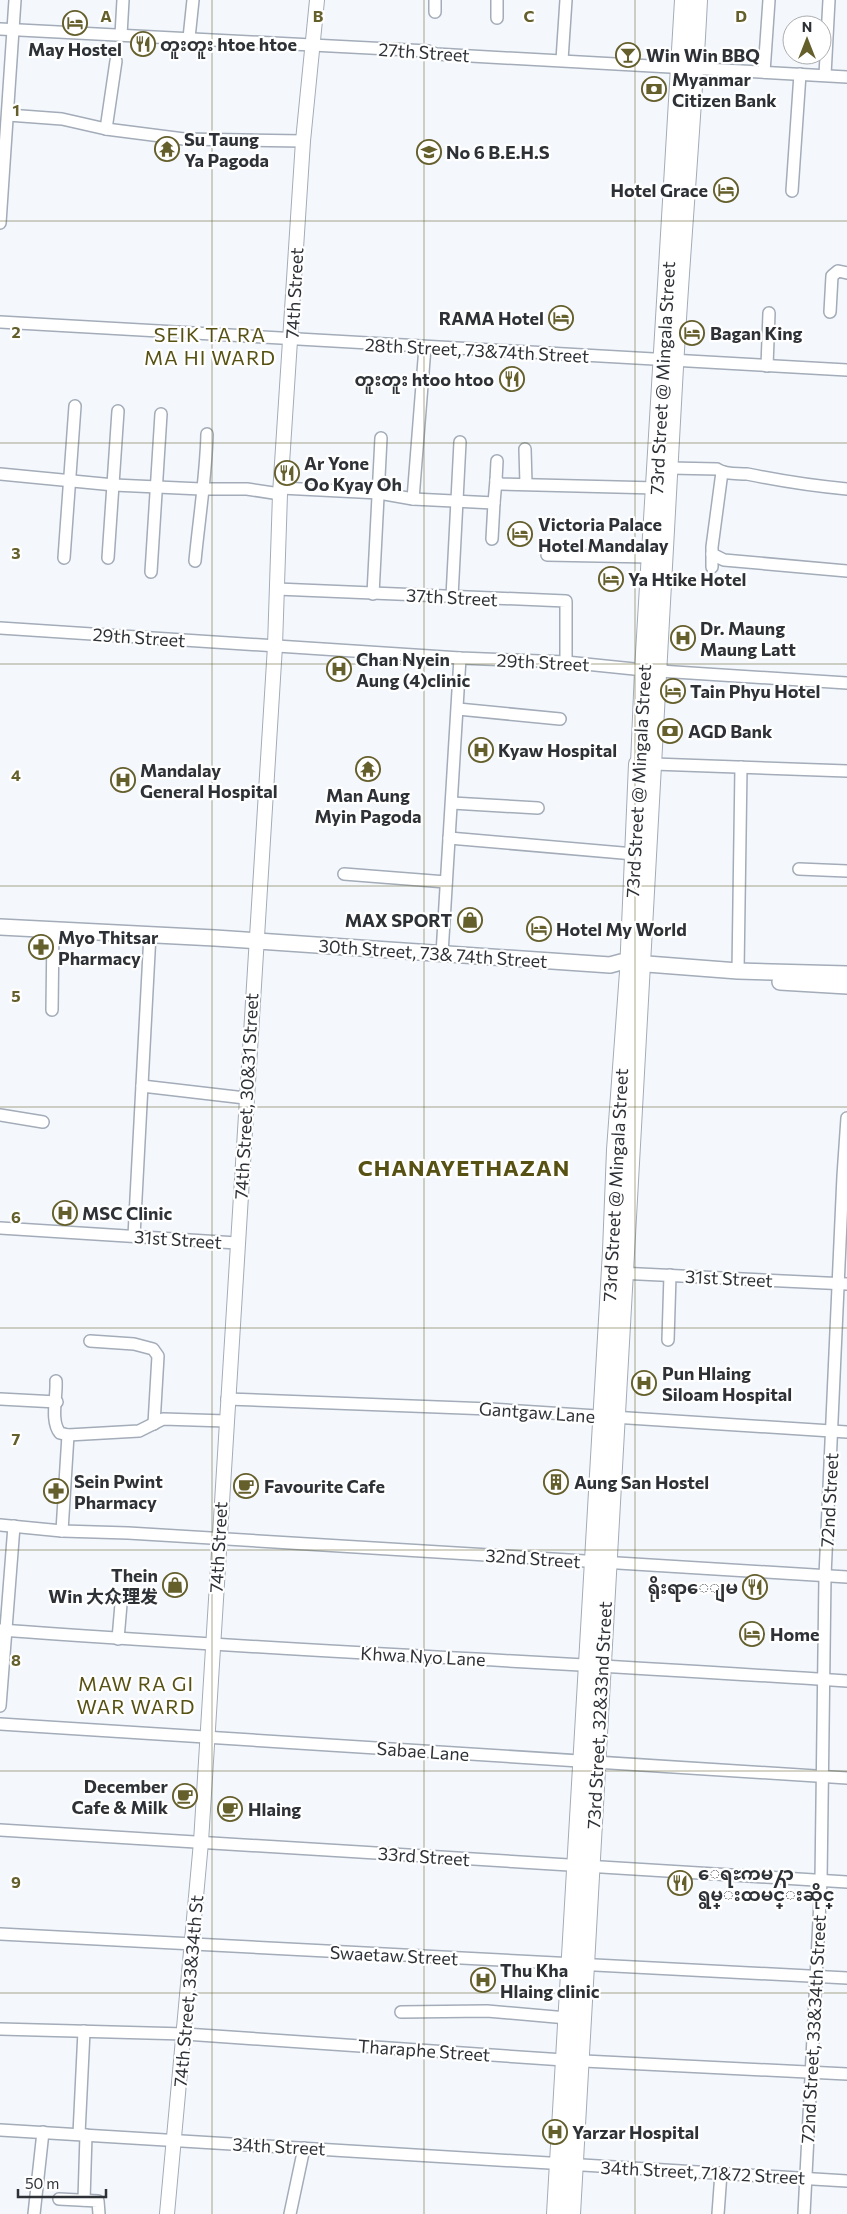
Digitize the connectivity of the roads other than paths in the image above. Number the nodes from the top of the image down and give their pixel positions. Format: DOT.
graph roads {
  1 [pos="15,0"];
  2 [pos="124,0"];
  3 [pos="193,0"];
  4 [pos="317,0"];
  5 [pos="435,0"];
  6 [pos="498,0"];
  7 [pos="566,0"];
  8 [pos="684,0"];
  9 [pos="698,0"];
  10 [pos="769,0"];
  11 [pos="829,0"];
  12 [pos="435,12"];
  13 [pos="496,18"];
  14 [pos="0,29"];
  15 [pos="13,30"];
  16 [pos="121,35"];
  17 [pos="189,38"];
  18 [pos="314,45"];
  19 [pos="562,60"];
  20 [pos="116,61"];
  21 [pos="687,67"];
  22 [pos="764,72"];
  23 [pos="800,74"];
  24 [pos="825,76"];
  25 [pos="847,77"];
  26 [pos="8,115"];
  27 [pos="106,129"];
  28 [pos="3,135"];
  29 [pos="303,141"];
  30 [pos="792,191"];
  31 [pos="0,222"];
  32 [pos="847,272"];
  33 [pos="830,312"];
  34 [pos="769,314"];
  35 [pos="0,322"];
  36 [pos="292,340"];
  37 [pos="425,347"];
  38 [pos="669,361"];
  39 [pos="767,366"];
  40 [pos="847,370"];
  41 [pos="75,406"];
  42 [pos="118,411"];
  43 [pos="161,414"];
  44 [pos="207,434"];
  45 [pos="381,438"];
  46 [pos="460,442"];
  47 [pos="525,449"];
  48 [pos="497,461"];
  49 [pos="670,468"];
  50 [pos="722,472"];
  51 [pos="0,474"];
  52 [pos="70,480"];
  53 [pos="496,480"];
  54 [pos="114,484"];
  55 [pos="526,484"];
  56 [pos="156,486"];
  57 [pos="656,488"];
  58 [pos="201,489"];
  59 [pos="847,489"];
  60 [pos="281,491"];
  61 [pos="379,494"];
  62 [pos="413,499"];
  63 [pos="456,502"];
  64 [pos="494,503"];
  65 [pos="492,539"];
  66 [pos="712,554"];
  67 [pos="547,555"];
  68 [pos="650,557"];
  69 [pos="64,558"];
  70 [pos="108,558"];
  71 [pos="195,561"];
  72 [pos="712,567"];
  73 [pos="847,571"];
  74 [pos="151,572"];
  75 [pos="277,589"];
  76 [pos="373,594"];
  77 [pos="452,597"];
  78 [pos="0,628"];
  79 [pos="275,646"];
  80 [pos="460,658"];
  81 [pos="566,662"];
  82 [pos="651,670"];
  83 [pos="847,683"];
  84 [pos="458,710"];
  85 [pos="560,719"];
  86 [pos="654,764"];
  87 [pos="741,767"];
  88 [pos="847,771"];
  89 [pos="452,803"];
  90 [pos="538,808"];
  91 [pos="449,838"];
  92 [pos="634,854"];
  93 [pos="800,869"];
  94 [pos="847,871"];
  95 [pos="344,874"];
  96 [pos="446,882"];
  97 [pos="0,927"];
  98 [pos="52,930"];
  99 [pos="150,934"];
  100 [pos="255,940"];
  101 [pos="442,954"];
  102 [pos="635,968"];
  103 [pos="738,971"];
  104 [pos="847,974"];
  105 [pos="847,986"];
  106 [pos="52,1010"];
  107 [pos="142,1086"];
  108 [pos="245,1098"];
  109 [pos="0,1115"];
  110 [pos="847,1118"];
  111 [pos="43,1122"];
  112 [pos="847,1127"];
  113 [pos="0,1228"];
  114 [pos="134,1236"];
  115 [pos="237,1243"];
  116 [pos="617,1273"];
  117 [pos="670,1275"];
  118 [pos="843,1284"];
  119 [pos="668,1340"];
  120 [pos="90,1341"];
  121 [pos="56,1381"];
  122 [pos="0,1399"];
  123 [pos="227,1399"];
  124 [pos="56,1402"];
  125 [pos="609,1417"];
  126 [pos="226,1421"];
  127 [pos="154,1424"];
  128 [pos="832,1431"];
  129 [pos="847,1432"];
  130 [pos="68,1435"];
  131 [pos="0,1525"];
  132 [pos="14,1526"];
  133 [pos="62,1531"];
  134 [pos="219,1539"];
  135 [pos="600,1562"];
  136 [pos="825,1576"];
  137 [pos="847,1577"];
  138 [pos="121,1604"];
  139 [pos="3,1631"];
  140 [pos="118,1639"];
  141 [pos="212,1646"];
  142 [pos="595,1665"];
  143 [pos="823,1679"];
  144 [pos="847,1681"];
  145 [pos="0,1706"];
  146 [pos="0,1724"];
  147 [pos="207,1737"];
  148 [pos="589,1762"];
  149 [pos="822,1776"];
  150 [pos="847,1778"];
  151 [pos="0,1830"];
  152 [pos="201,1842"];
  153 [pos="583,1866"];
  154 [pos="821,1881"];
  155 [pos="847,1882"];
  156 [pos="0,1934"];
  157 [pos="192,1944"];
  158 [pos="578,1965"];
  159 [pos="817,1977"];
  160 [pos="847,1978"];
  161 [pos="401,2012"];
  162 [pos="567,2018"];
  163 [pos="0,2029"];
  164 [pos="84,2031"];
  165 [pos="185,2034"];
  166 [pos="572,2060"];
  167 [pos="812,2074"];
  168 [pos="847,2074"];
  169 [pos="0,2130"];
  170 [pos="44,2132"];
  171 [pos="83,2134"];
  172 [pos="174,2140"];
  173 [pos="304,2148"];
  174 [pos="566,2164"];
  175 [pos="721,2172"];
  176 [pos="806,2178"];
  177 [pos="847,2181"];
  178 [pos="59,2199"];
  179 [pos="84,2200"];
  180 [pos="34,2214"];
  181 [pos="98,2214"];
  182 [pos="167,2214"];
  183 [pos="290,2214"];
  184 [pos="556,2214"];
  185 [pos="571,2214"];
  186 [pos="718,2214"];
  187 [pos="804,2214"];
  1 -- 15 [label="street"];
  2 -- 16 [label="street"];
  3 -- 17 [label="street"];
  4 -- 18 [label="street, 74th Street"];
  5 -- 12 [label="street"];
  6 -- 13 [label="street"];
  7 -- 19 [label="street"];
  8 -- 21 [label="main road, 73rd Street @ Mingala Street"];
  9 -- 21 [label="main road, 73rd Street @ Mingala Street"];
  10 -- 22 [label="street"];
  11 -- 24 [label="street"];
  14 -- 15 [label="street, 27th Street"];
  15 -- 16 [label="street, 27th Street"];
  15 -- 26 [label="street"];
  16 -- 17 [label="street, 27th Street"];
  17 -- 18 [label="street, 27th Street"];
  18 -- 19 [label="street, 27th Street"];
  18 -- 29 [label="street, 74th Street"];
  19 -- 21 [label="street, 27th Street"];
  20 -- 27 [label="street"];
  21 -- 22 [label="street, 27th Street"];
  21 -- 38 [label="main road, 73rd Street @ Mingala Street"];
  22 -- 23 [label="street, 27th Street"];
  23 -- 24 [label="street, 27th Street"];
  23 -- 30 [label="street"];
  24 -- 25 [label="street, 27th Street"];
  26 -- 27 [label="street"];
  26 -- 28 [label="street"];
  27 -- 29 [label="street"];
  28 -- 31 [label="street"];
  29 -- 36 [label="street, 74th Street"];
  32 -- 33 [label="street"];
  34 -- 39 [label="street"];
  35 -- 36 [label="street, 28th Street, 73&74th Street"];
  36 -- 37 [label="street, 28th Street, 73&74th Street"];
  36 -- 60 [label="street, 74th Street"];
  37 -- 38 [label="street, 28th Street, 73&74th Street"];
  37 -- 62 [label="street"];
  38 -- 39 [label="street, 28th Street, 73&74th Street"];
  38 -- 49 [label="main road, 73rd Street @ Mingala Street"];
  38 -- 57 [label="main road, 73rd Street @ Mingala Street"];
  39 -- 40 [label="street, 28th Street, 73&74th Street"];
  41 -- 52 [label="street"];
  42 -- 54 [label="street"];
  43 -- 56 [label="street"];
  44 -- 58 [label="street"];
  45 -- 61 [label="street"];
  46 -- 63 [label="street"];
  47 -- 55 [label="street"];
  48 -- 53 [label="street"];
  49 -- 50 [label="street"];
  49 -- 82 [label="main road, 73rd Street @ Mingala Street"];
  50 -- 59 [label="street"];
  50 -- 66 [label="street"];
  51 -- 52 [label="street"];
  52 -- 54 [label="street"];
  52 -- 69 [label="street"];
  53 -- 55 [label="street"];
  53 -- 64 [label="street"];
  54 -- 56 [label="street"];
  54 -- 70 [label="street"];
  55 -- 57 [label="street"];
  56 -- 58 [label="street"];
  56 -- 74 [label="street"];
  57 -- 68 [label="main road, 73rd Street @ Mingala Street"];
  58 -- 60 [label="street"];
  58 -- 71 [label="street"];
  60 -- 61 [label="street"];
  60 -- 75 [label="street, 74th Street"];
  61 -- 62 [label="street"];
  61 -- 76 [label="street"];
  62 -- 63 [label="street"];
  63 -- 64 [label="street"];
  63 -- 77 [label="street"];
  64 -- 65 [label="street"];
  66 -- 72 [label="street"];
  66 -- 73 [label="street"];
  67 -- 68 [label="street"];
  68 -- 82 [label="main road, 73rd Street @ Mingala Street"];
  75 -- 76 [label="street, 37th Street"];
  75 -- 79 [label="street, 74th Street"];
  76 -- 77 [label="street, 37th Street"];
  77 -- 81 [label="street, 37th Street"];
  78 -- 79 [label="street, 29th Street"];
  79 -- 80 [label="street, 29th Street"];
  79 -- 100 [label="street, 74th Street, 30&31 Street"];
  80 -- 81 [label="street, 29th Street"];
  80 -- 84 [label="street"];
  81 -- 82 [label="street, 29th Street"];
  82 -- 83 [label="street, 29th Street"];
  82 -- 86 [label="main road, 73rd Street @ Mingala Street"];
  82 -- 92 [label="main road, 73rd Street @ Mingala Street"];
  84 -- 85 [label="street"];
  84 -- 89 [label="street"];
  86 -- 87 [label="street"];
  86 -- 102 [label="main road, 73rd Street @ Mingala Street"];
  87 -- 88 [label="street"];
  87 -- 103 [label="street"];
  89 -- 90 [label="street"];
  89 -- 91 [label="street"];
  91 -- 92 [label="street"];
  91 -- 96 [label="street"];
  92 -- 102 [label="main road, 73rd Street @ Mingala Street"];
  93 -- 94 [label="street"];
  95 -- 96 [label="street"];
  96 -- 101 [label="street"];
  97 -- 98 [label="main road, 30th Street, 73& 74th Street"];
  98 -- 99 [label="main road, 30th Street, 73& 74th Street"];
  98 -- 106 [label="street"];
  99 -- 100 [label="main road, 30th Street, 73& 74th Street"];
  99 -- 107 [label="street"];
  100 -- 101 [label="main road, 30th Street, 73& 74th Street"];
  100 -- 108 [label="street, 74th Street, 30&31 Street"];
  101 -- 102 [label="main road, 30th Street, 73& 74th Street"];
  102 -- 103 [label="main road"];
  102 -- 105 [label="main road"];
  102 -- 116 [label="main road, 73rd Street @ Mingala Street"];
  103 -- 104 [label="main road"];
  107 -- 108 [label="street"];
  107 -- 114 [label="street"];
  108 -- 115 [label="street, 74th Street, 30&31 Street"];
  109 -- 111 [label="street"];
  110 -- 112 [label="street, 72nd Street"];
  112 -- 118 [label="street, 72nd Street"];
  113 -- 114 [label="street, 31st Street"];
  114 -- 115 [label="street, 31st Street"];
  115 -- 123 [label="street, 74th Street, 30&31 Street"];
  116 -- 117 [label="street, 31st Street"];
  116 -- 125 [label="main road, 73rd Street @ Mingala Street"];
  117 -- 118 [label="street, 31st Street"];
  117 -- 119 [label="street"];
  118 -- 128 [label="street, 72nd Street"];
  120 -- 127 [label="street"];
  121 -- 124 [label="street"];
  122 -- 124 [label="street"];
  123 -- 125 [label="street, Gantgaw Lane"];
  123 -- 126 [label="street, 74th Street"];
  124 -- 130 [label="street"];
  125 -- 128 [label="street, Gantgaw Lane"];
  125 -- 135 [label="main road, 73rd Street @ Mingala Street"];
  126 -- 127 [label="street"];
  126 -- 134 [label="street, 74th Street"];
  127 -- 130 [label="street"];
  128 -- 129 [label="street, Gantgaw Lane"];
  128 -- 136 [label="street, 72nd Street"];
  130 -- 133 [label="street"];
  131 -- 132 [label="street, 32nd Street"];
  132 -- 133 [label="street, 32nd Street"];
  132 -- 139 [label="street"];
  133 -- 134 [label="street, 32nd Street"];
  134 -- 135 [label="street, 32nd Street"];
  134 -- 141 [label="street, 74th Street"];
  135 -- 136 [label="street, 32nd Street"];
  135 -- 142 [label="main road, 73rd Street, 32&33nd Street"];
  136 -- 137 [label="street, 32nd Street"];
  136 -- 143 [label="street, 72nd Street"];
  138 -- 140 [label="street"];
  139 -- 140 [label="street, Khwa Nyo Lane"];
  139 -- 145 [label="street"];
  140 -- 141 [label="street, Khwa Nyo Lane"];
  141 -- 142 [label="street, Khwa Nyo Lane"];
  141 -- 147 [label="street, 74th Street"];
  142 -- 143 [label="street, Khwa Nyo Lane"];
  142 -- 148 [label="main road, 73rd Street, 32&33nd Street"];
  143 -- 144 [label="street, Khwa Nyo Lane"];
  143 -- 149 [label="street, 72nd Street"];
  146 -- 147 [label="street, Sabae Lane"];
  147 -- 148 [label="street, Sabae Lane"];
  147 -- 152 [label="street, 74th Street"];
  148 -- 149 [label="street, Sabae Lane"];
  148 -- 153 [label="main road, 73rd Street, 32&33nd Street"];
  149 -- 150 [label="street, Sabae Lane"];
  149 -- 154 [label="street, 72nd Street"];
  151 -- 152 [label="street, 33rd Street"];
  152 -- 153 [label="street, 33rd Street"];
  152 -- 157 [label="street, 74th Street, 33&34th St"];
  153 -- 154 [label="street, 33rd Street"];
  153 -- 158 [label="main road"];
  154 -- 155 [label="street, 33rd Street"];
  154 -- 159 [label="street, 72nd Street, 33&34th Street"];
  156 -- 157 [label="street, Swaetaw Street"];
  157 -- 158 [label="street, Swaetaw Street"];
  157 -- 165 [label="street, 74th Street, 33&34th St"];
  158 -- 159 [label="street, Swaetaw Street"];
  158 -- 162 [label="main road"];
  158 -- 166 [label="main road"];
  159 -- 160 [label="street, Swaetaw Street"];
  159 -- 167 [label="street, 72nd Street, 33&34th Street"];
  161 -- 162 [label="street"];
  162 -- 166 [label="main road"];
  163 -- 164 [label="street, Tharaphe Street"];
  164 -- 165 [label="street, Tharaphe Street"];
  164 -- 171 [label="street"];
  165 -- 166 [label="street, Tharaphe Street"];
  165 -- 172 [label="street, 74th Street, 33&34th St"];
  166 -- 167 [label="street, Tharaphe Street"];
  166 -- 174 [label="main road"];
  167 -- 168 [label="street, Tharaphe Street"];
  167 -- 176 [label="street, 72nd Street, 33&34th Street"];
  169 -- 170 [label="street, 34th Street"];
  170 -- 171 [label="street, 34th Street"];
  170 -- 180 [label="street"];
  171 -- 172 [label="street, 34th Street"];
  171 -- 179 [label="street"];
  172 -- 173 [label="street, 34th Street"];
  172 -- 182 [label="street, 74th Street, 33&34th St"];
  173 -- 174 [label="street, 34th Street"];
  173 -- 183 [label="street"];
  174 -- 175 [label="street, 34th Street, 71&72 Street"];
  174 -- 184 [label="main road"];
  174 -- 185 [label="main road"];
  175 -- 176 [label="street, 34th Street, 71&72 Street"];
  175 -- 186 [label="street"];
  176 -- 177 [label="street, 34th Street, 71&72 Street"];
  176 -- 187 [label="street"];
  178 -- 179 [label="street"];
  179 -- 181 [label="street"];
}
